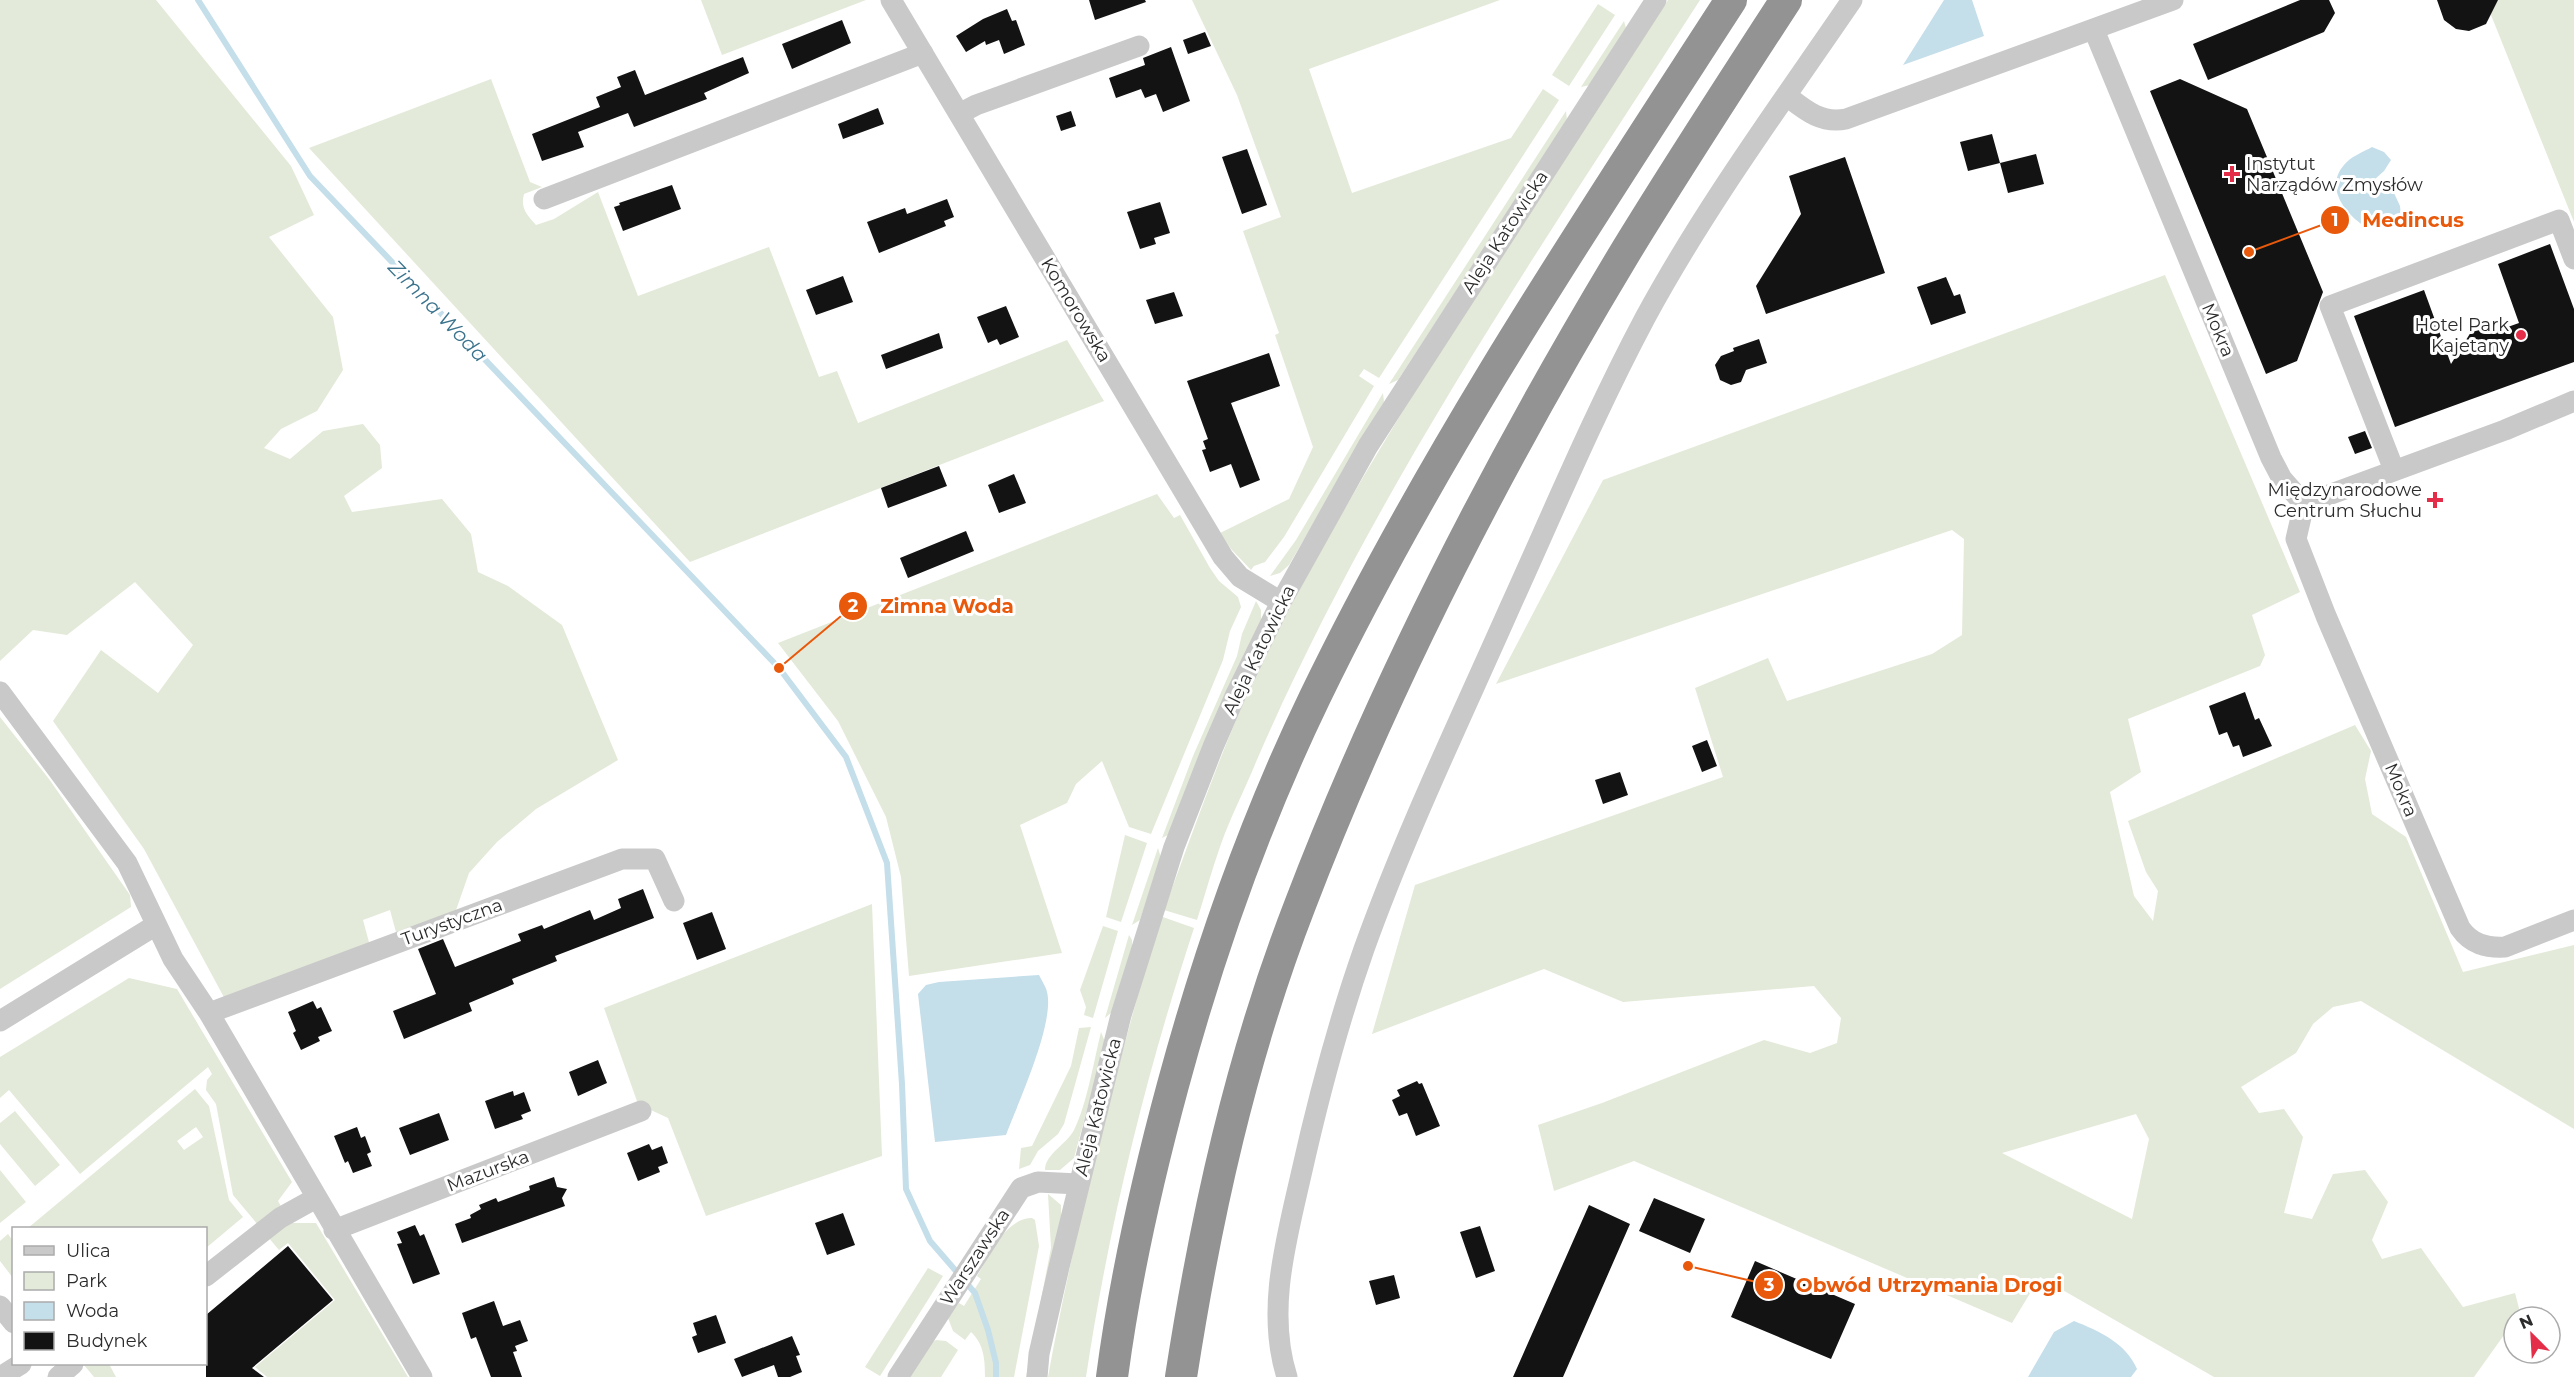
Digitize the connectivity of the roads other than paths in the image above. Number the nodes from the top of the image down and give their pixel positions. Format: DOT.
graph roads {
  1 [pos="891,0"];
  2 [pos="1656,0"];
  3 [pos="1731,0"];
  4 [pos="1786,0"];
  5 [pos="1852,0"];
  6 [pos="2173,0"];
  7 [pos="2094,30"];
  8 [pos="1139,46"];
  9 [pos="923,53"];
  10 [pos="1787,96"];
  11 [pos="959,114"];
  12 [pos="544,200"];
  13 [pos="2574,259"];
  14 [pos="2574,401"];
  15 [pos="2394,470"];
  16 [pos="2304,504"];
  17 [pos="1281,602"];
  18 [pos="0,692"];
  19 [pos="674,901"];
  20 [pos="2574,920"];
  21 [pos="156,925"];
  22 [pos="209,1013"];
  23 [pos="0,1022"];
  24 [pos="642,1111"];
  25 [pos="1078,1184"];
  26 [pos="316,1198"];
  27 [pos="334,1230"];
  28 [pos="207,1275"];
  29 [pos="0,1306"];
  30 [pos="12,1321"];
  31 [pos="19,1365"];
  32 [pos="48,1365"];
  33 [pos="72,1365"];
  34 [pos="0,1377"];
  35 [pos="58,1377"];
  36 [pos="423,1377"];
  37 [pos="898,1377"];
  38 [pos="1037,1377"];
  39 [pos="1112,1377"];
  40 [pos="1181,1377"];
  41 [pos="1287,1377"];
  1 -- 9 [label="street, Komorowska"];
  2 -- 17 [label="street, Aleja Katowicka"];
  3 -- 39 [label="highway"];
  4 -- 40 [label="highway"];
  5 -- 10 [label="street"];
  6 -- 7 [label="street"];
  7 -- 10 [label="street"];
  7 -- 16 [label="street, Mokra"];
  8 -- 11 [label="street"];
  9 -- 11 [label="street, Komorowska"];
  9 -- 12 [label="street"];
  10 -- 41 [label="street"];
  11 -- 17 [label="street, Komorowska"];
  13 -- 15 [label="street"];
  14 -- 15 [label="street"];
  15 -- 16 [label="street"];
  16 -- 20 [label="street, Mokra"];
  17 -- 25 [label="street, Aleja Katowicka"];
  18 -- 21 [label="street"];
  19 -- 22 [label="street, Turystyczna"];
  21 -- 22 [label="street"];
  21 -- 23 [label="street"];
  22 -- 26 [label="street"];
  24 -- 27 [label="street, Mazurska"];
  25 -- 37 [label="street, Warszawska"];
  25 -- 38 [label="street, Aleja Katowicka"];
  26 -- 27 [label="street"];
  26 -- 28 [label="street"];
  27 -- 36 [label="street"];
  29 -- 30 [label="street"];
  31 -- 34 [label="street"];
  32 -- 35 [label="street"];
  33 -- 35 [label="street"];
}
